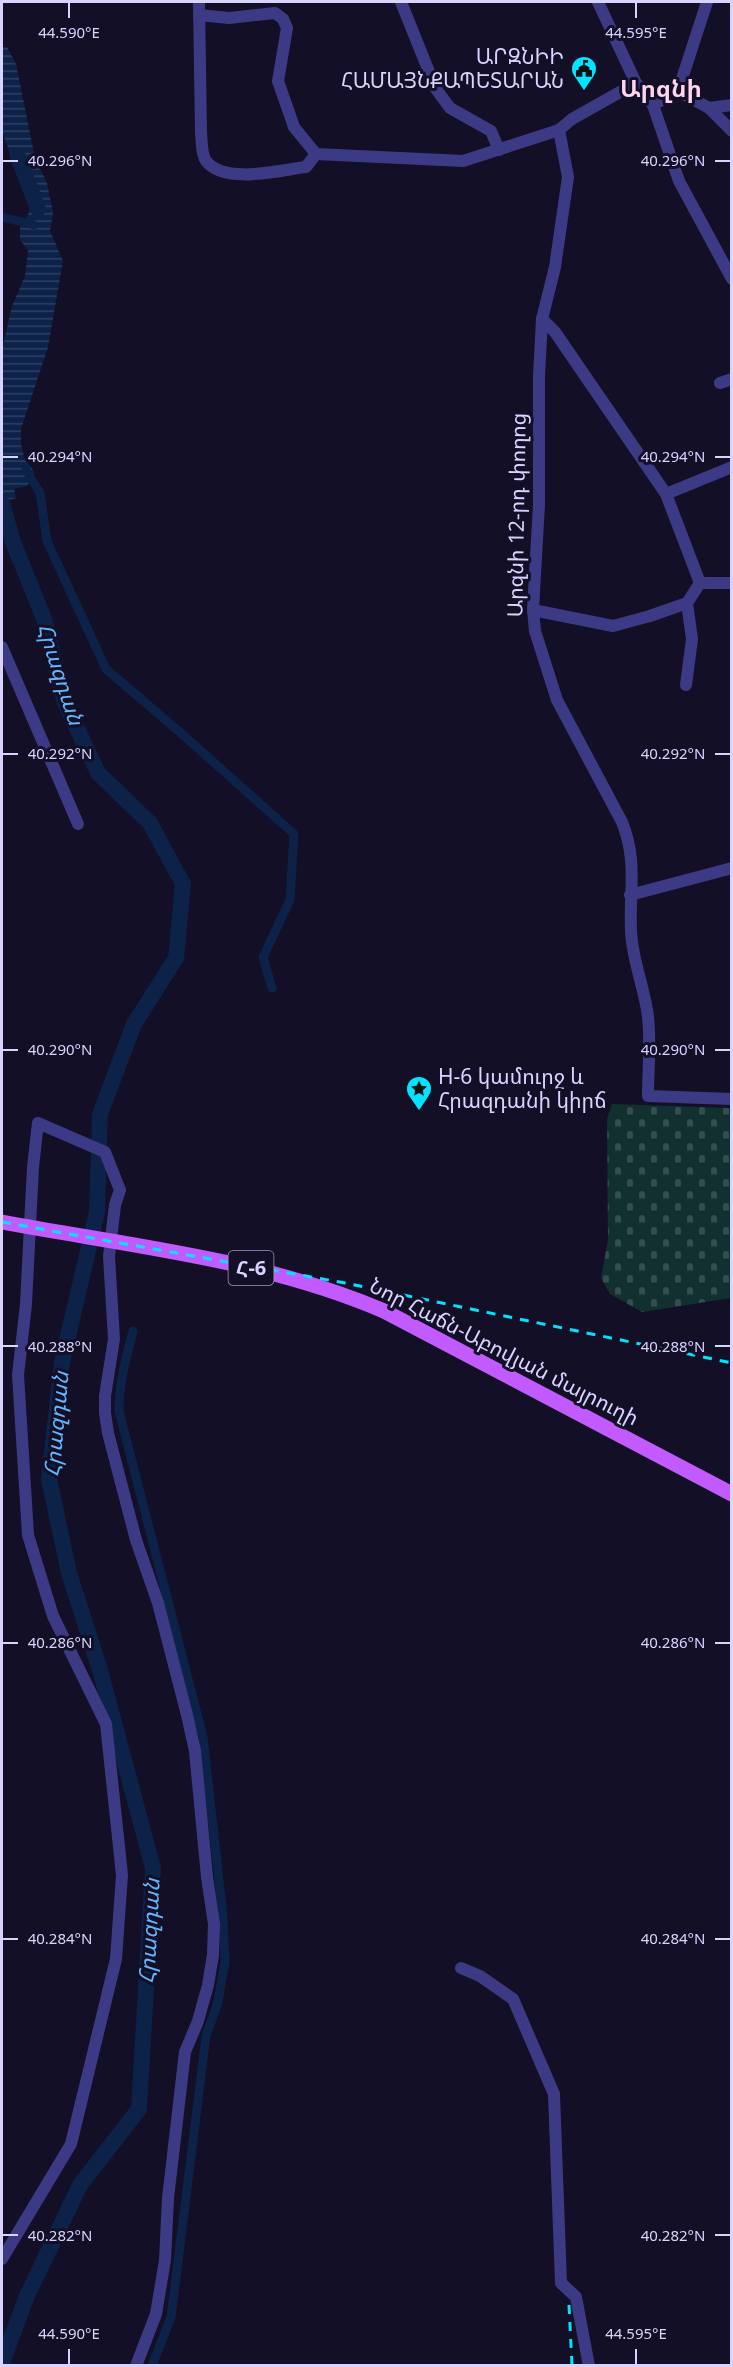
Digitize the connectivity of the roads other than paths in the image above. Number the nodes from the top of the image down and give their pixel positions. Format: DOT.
graph roads {
  1 [pos="199,2"];
  2 [pos="401,2"];
  3 [pos="598,2"];
  4 [pos="707,2"];
  5 [pos="199,15"];
  6 [pos="636,84"];
  7 [pos="678,91"];
  8 [pos="653,105"];
  9 [pos="732,105"];
  10 [pos="709,108"];
  11 [pos="559,130"];
  12 [pos="732,131"];
  13 [pos="499,150"];
  14 [pos="316,154"];
  15 [pos="732,279"];
  16 [pos="542,319"];
  17 [pos="732,467"];
  18 [pos="666,494"];
  19 [pos="700,583"];
  20 [pos="732,583"];
  21 [pos="687,603"];
  22 [pos="533,610"];
  23 [pos="2,647"];
  24 [pos="686,685"];
  25 [pos="78,824"];
  26 [pos="732,868"];
  27 [pos="630,895"];
  28 [pos="732,1099"];
  29 [pos="2,1222"];
  30 [pos="732,1494"];
  31 [pos="461,1968"];
  32 [pos="2,2259"];
  33 [pos="136,2366"];
  34 [pos="589,2366"];
  1 -- 5 [label="street"];
  2 -- 13 [label="street"];
  3 -- 6 [label="street"];
  4 -- 7 [label="street"];
  5 -- 14 [label="street"];
  5 -- 14 [label="street"];
  6 -- 8 [label="street"];
  6 -- 11 [label="street"];
  7 -- 8 [label="street"];
  7 -- 10 [label="street"];
  8 -- 15 [label="street"];
  9 -- 10 [label="street"];
  10 -- 12 [label="street"];
  11 -- 13 [label="street"];
  11 -- 16 [label="street, Արզնի 12-րդ փողոց"];
  13 -- 14 [label="street"];
  16 -- 18 [label="street"];
  16 -- 22 [label="street, Արզնի 12-րդ փողոց"];
  17 -- 18 [label="street"];
  18 -- 19 [label="street"];
  19 -- 20 [label="street"];
  19 -- 21 [label="street"];
  21 -- 22 [label="street"];
  21 -- 24 [label="street"];
  22 -- 27 [label="street, Արզնի 12-րդ փողոց"];
  23 -- 25 [label="street"];
  26 -- 27 [label="street"];
  27 -- 28 [label="street, Արզնի 12-րդ փողոց"];
  29 -- 30 [label="main road, Նոր Հաճն-Աբովյան մայրուղի / Հ-6"];
  31 -- 34 [label="street"];
  32 -- 33 [label="street"];
}
